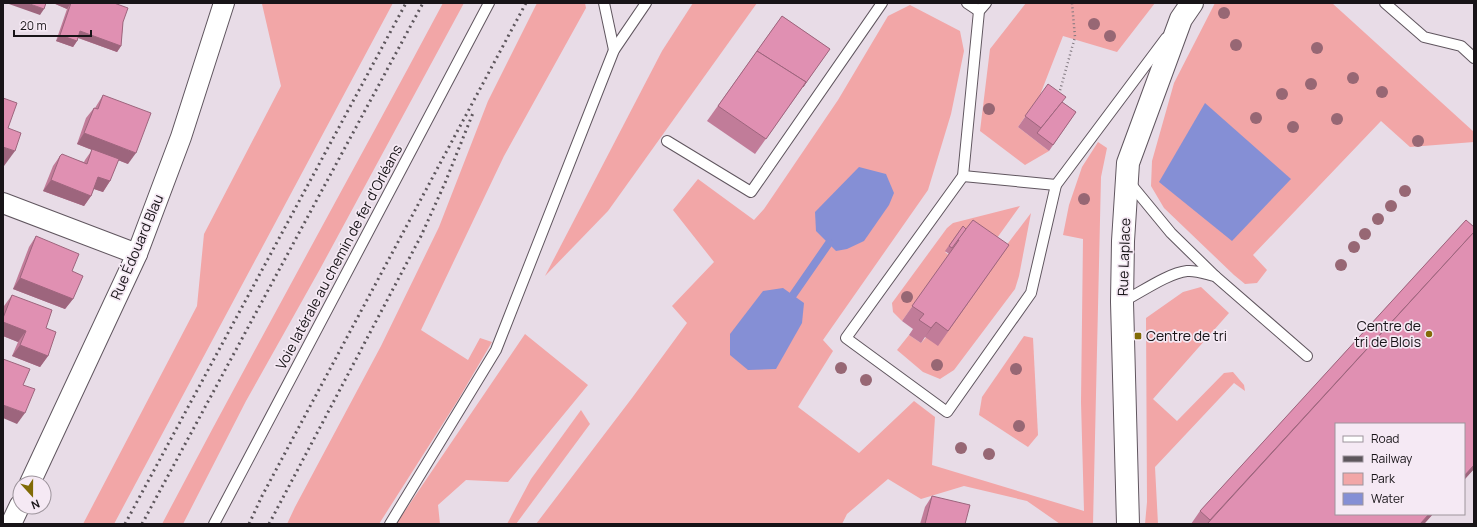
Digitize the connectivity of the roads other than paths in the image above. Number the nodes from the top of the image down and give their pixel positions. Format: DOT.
graph roads {
  1 [pos="224,3"];
  2 [pos="489,3"];
  3 [pos="604,3"];
  4 [pos="646,3"];
  5 [pos="882,3"];
  6 [pos="967,3"];
  7 [pos="986,3"];
  8 [pos="1384,3"];
  9 [pos="979,11"];
  10 [pos="1186,11"];
  11 [pos="614,50"];
  12 [pos="1474,58"];
  13 [pos="667,141"];
  14 [pos="963,176"];
  15 [pos="1128,180"];
  16 [pos="1056,185"];
  17 [pos="3,203"];
  18 [pos="137,254"];
  19 [pos="1215,276"];
  20 [pos="1122,302"];
  21 [pos="1307,356"];
  22 [pos="34,475"];
  23 [pos="214,524"];
  24 [pos="390,524"];
  25 [pos="1128,524"];
  1 -- 18 [label="street, Rue Édouard Blau"];
  2 -- 23 [label="lane, Voie latérale au chemin de fer d'Orléans"];
  3 -- 11 [label="lane"];
  4 -- 11 [label="lane"];
  5 -- 13 [label="lane"];
  6 -- 9 [label="lane"];
  7 -- 9 [label="lane"];
  8 -- 12 [label="lane"];
  9 -- 14 [label="lane"];
  10 -- 15 [label="street, Rue Laplace"];
  10 -- 16 [label="lane"];
  11 -- 24 [label="lane"];
  14 -- 16 [label="lane"];
  14 -- 16 [label="lane"];
  15 -- 19 [label="lane"];
  15 -- 20 [label="street, Rue Laplace"];
  17 -- 18 [label="street"];
  18 -- 22 [label="street, Rue Édouard Blau"];
  19 -- 20 [label="lane"];
  19 -- 21 [label="lane"];
  20 -- 25 [label="street, Rue Laplace"];
}
